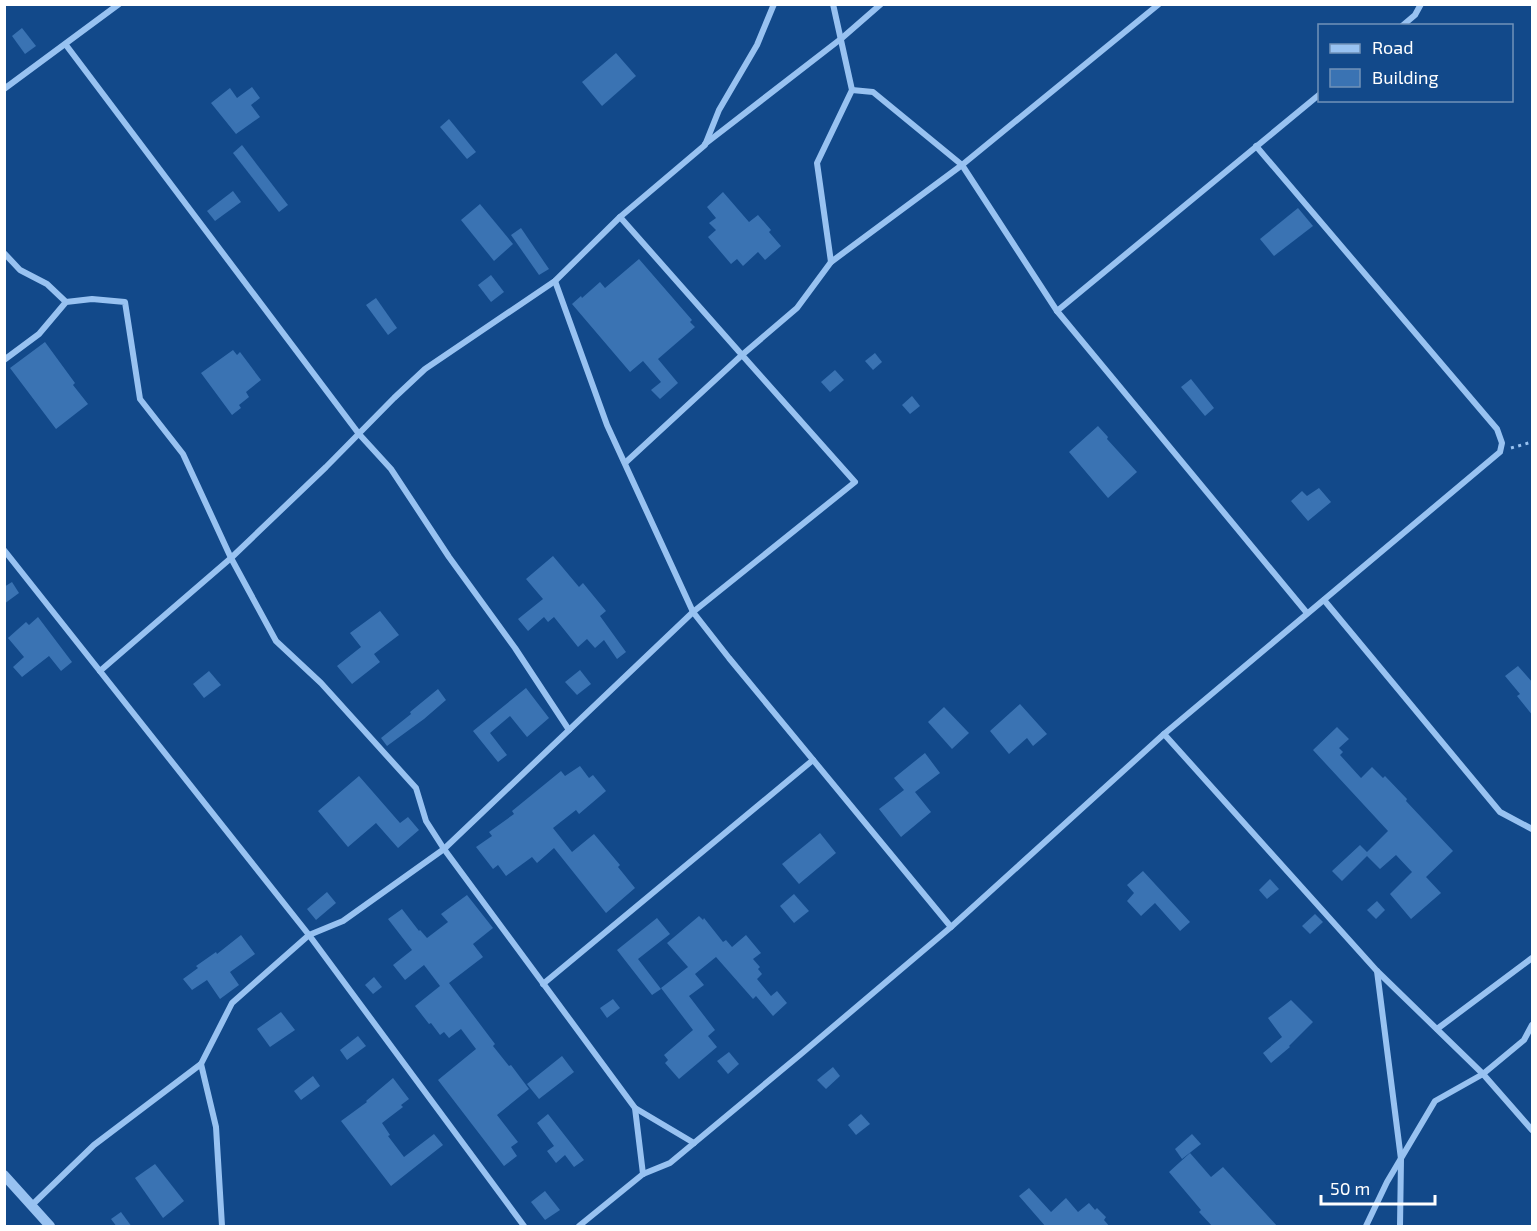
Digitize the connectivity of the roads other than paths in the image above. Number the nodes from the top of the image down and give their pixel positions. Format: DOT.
graph roads {
  1 [pos="119,4"];
  2 [pos="774,4"];
  3 [pos="833,4"];
  4 [pos="880,4"];
  5 [pos="1159,4"];
  6 [pos="1421,4"];
  7 [pos="1404,24"];
  8 [pos="842,38"];
  9 [pos="66,45"];
  10 [pos="4,89"];
  11 [pos="852,90"];
  12 [pos="1318,96"];
  13 [pos="705,145"];
  14 [pos="1256,146"];
  15 [pos="962,165"];
  16 [pos="620,217"];
  17 [pos="4,253"];
  18 [pos="831,262"];
  19 [pos="555,281"];
  20 [pos="66,302"];
  21 [pos="1057,311"];
  22 [pos="742,355"];
  23 [pos="4,360"];
  24 [pos="359,434"];
  25 [pos="625,463"];
  26 [pos="4,550"];
  27 [pos="7,558"];
  28 [pos="231,558"];
  29 [pos="1324,600"];
  30 [pos="693,612"];
  31 [pos="1307,613"];
  32 [pos="100,671"];
  33 [pos="569,730"];
  34 [pos="1164,734"];
  35 [pos="813,760"];
  36 [pos="1533,829"];
  37 [pos="444,849"];
  38 [pos="951,927"];
  39 [pos="309,935"];
  40 [pos="1533,958"];
  41 [pos="1377,971"];
  42 [pos="543,984"];
  43 [pos="1533,1025"];
  44 [pos="1437,1029"];
  45 [pos="201,1064"];
  46 [pos="1483,1074"];
  47 [pos="635,1108"];
  48 [pos="1533,1130"];
  49 [pos="694,1143"];
  50 [pos="1401,1159"];
  51 [pos="643,1174"];
  52 [pos="4,1175"];
  53 [pos="31,1206"];
  54 [pos="50,1227"];
  55 [pos="222,1227"];
  56 [pos="524,1227"];
  57 [pos="579,1227"];
  58 [pos="1366,1227"];
  59 [pos="1400,1227"];
  1 -- 9 [label="street"];
  2 -- 13 [label="street"];
  3 -- 8 [label="street"];
  4 -- 8 [label="street"];
  5 -- 15 [label="street"];
  6 -- 7 [label="street"];
  8 -- 11 [label="street"];
  8 -- 13 [label="street"];
  9 -- 10 [label="street"];
  9 -- 24 [label="street"];
  11 -- 15 [label="street"];
  11 -- 18 [label="street"];
  12 -- 14 [label="street"];
  13 -- 16 [label="street"];
  14 -- 21 [label="street"];
  14 -- 29 [label="street"];
  15 -- 18 [label="street"];
  15 -- 21 [label="street"];
  16 -- 19 [label="street"];
  16 -- 22 [label="street"];
  17 -- 20 [label="street"];
  18 -- 22 [label="street"];
  19 -- 24 [label="street"];
  19 -- 25 [label="street"];
  20 -- 23 [label="street"];
  20 -- 28 [label="street"];
  21 -- 31 [label="street"];
  22 -- 25 [label="street"];
  22 -- 30 [label="street"];
  24 -- 28 [label="street"];
  24 -- 33 [label="street"];
  25 -- 30 [label="street"];
  26 -- 27 [label="street"];
  27 -- 32 [label="street"];
  28 -- 32 [label="street"];
  28 -- 37 [label="street"];
  29 -- 31 [label="street"];
  29 -- 36 [label="street"];
  30 -- 33 [label="street"];
  30 -- 35 [label="street"];
  31 -- 34 [label="street"];
  32 -- 39 [label="street"];
  33 -- 37 [label="street"];
  34 -- 38 [label="street"];
  34 -- 41 [label="street"];
  35 -- 38 [label="street"];
  35 -- 42 [label="street"];
  37 -- 39 [label="street"];
  37 -- 42 [label="street"];
  38 -- 49 [label="street"];
  39 -- 45 [label="street"];
  39 -- 56 [label="street"];
  40 -- 44 [label="street"];
  41 -- 44 [label="street"];
  41 -- 50 [label="street"];
  42 -- 47 [label="street"];
  43 -- 46 [label="street"];
  44 -- 46 [label="street"];
  45 -- 53 [label="street"];
  45 -- 55 [label="street"];
  46 -- 48 [label="street"];
  46 -- 50 [label="street"];
  47 -- 49 [label="street"];
  47 -- 51 [label="street"];
  49 -- 51 [label="street"];
  50 -- 58 [label="street"];
  50 -- 59 [label="street"];
  51 -- 57 [label="street"];
  52 -- 53 [label="street"];
  53 -- 54 [label="street"];
}
